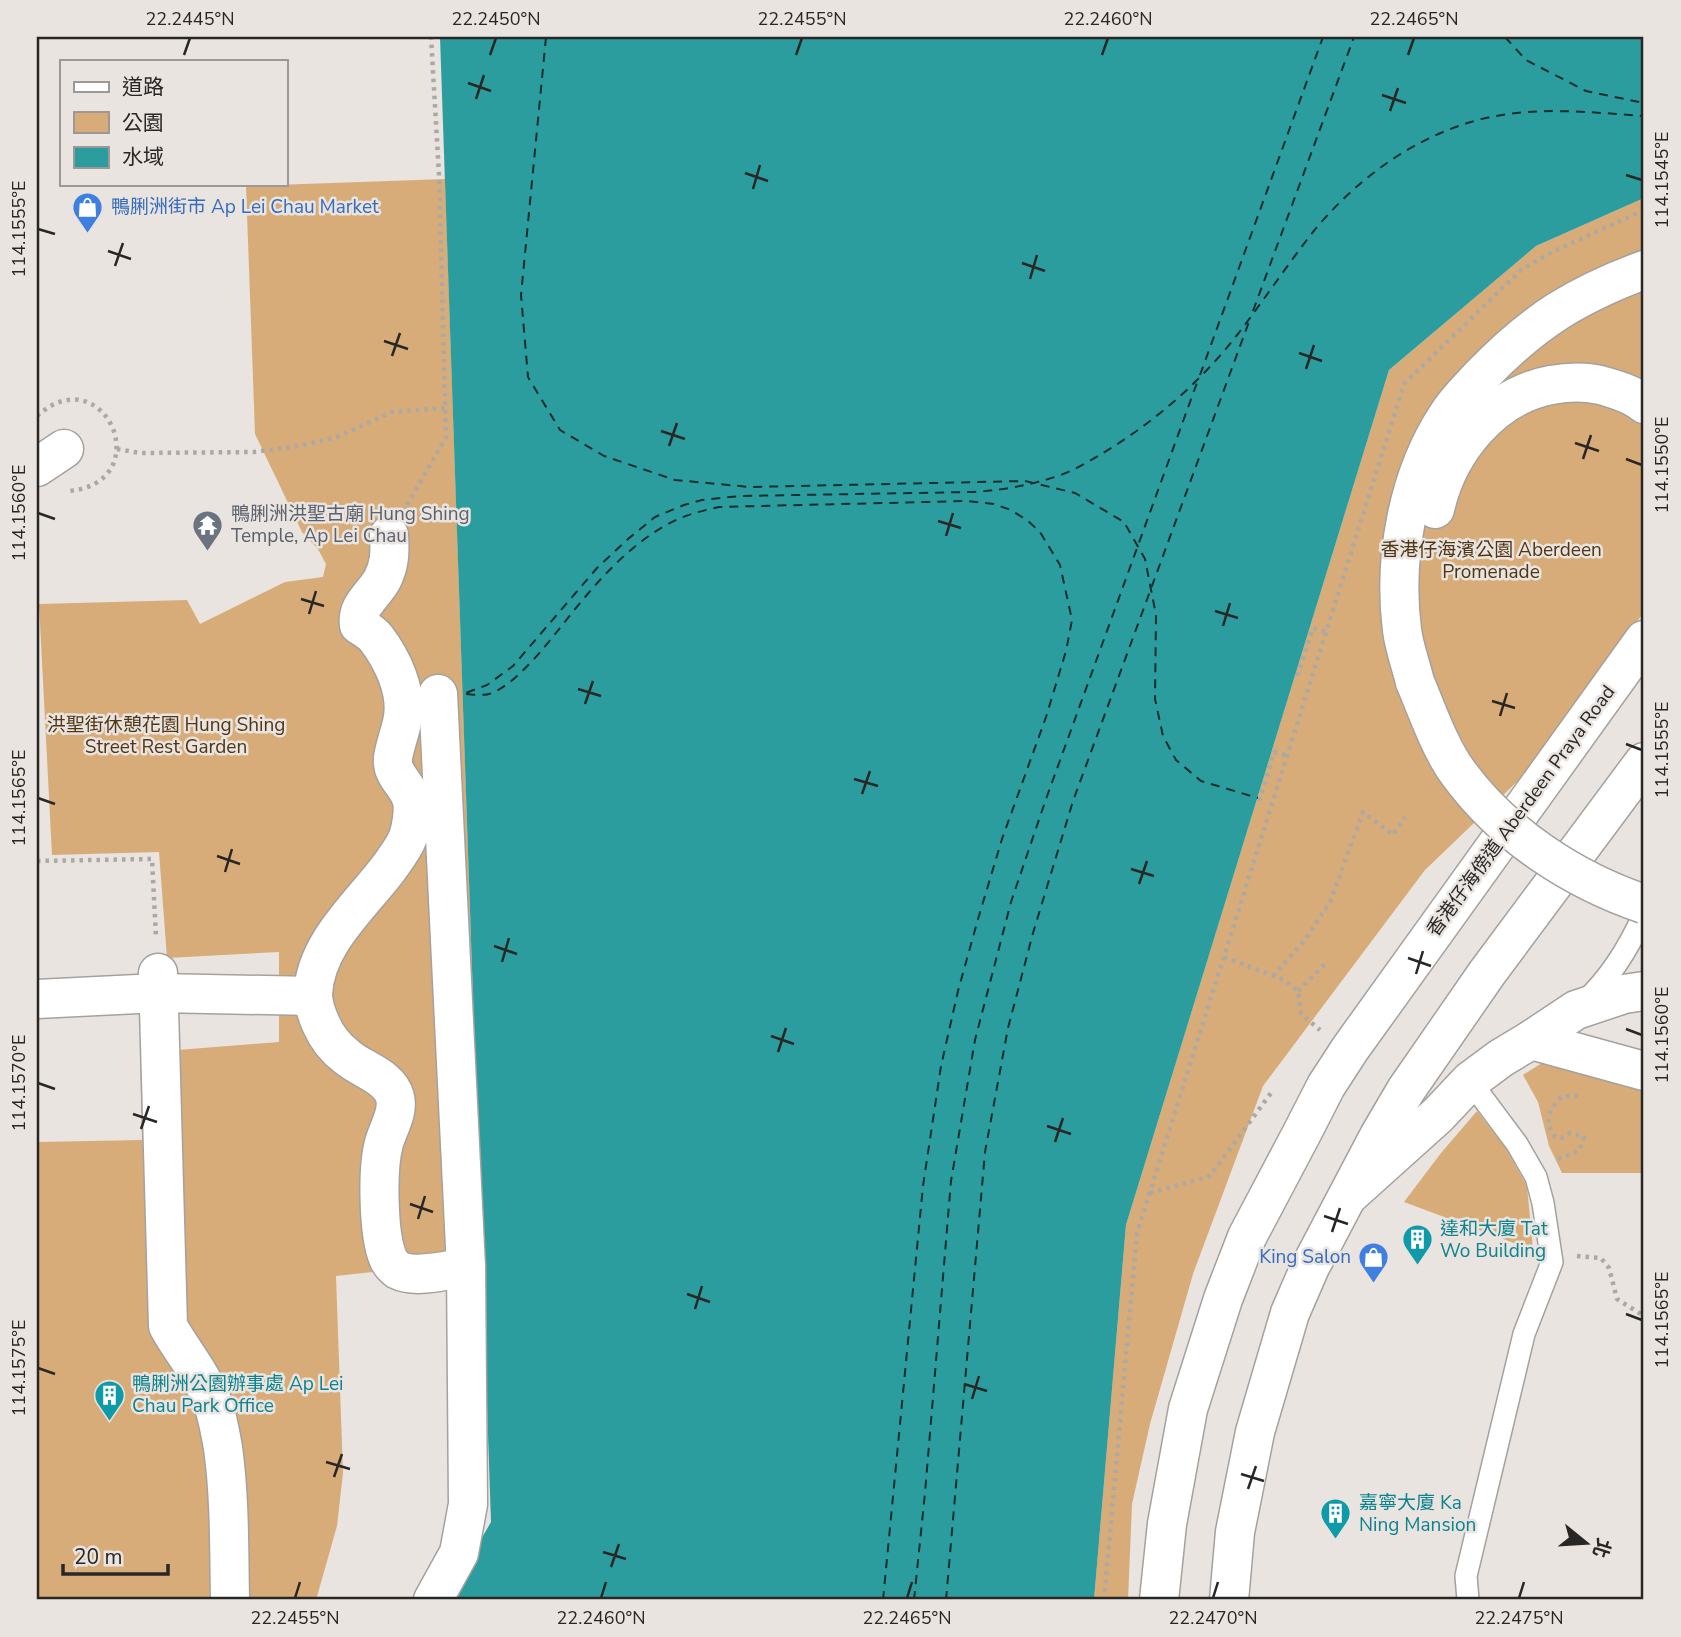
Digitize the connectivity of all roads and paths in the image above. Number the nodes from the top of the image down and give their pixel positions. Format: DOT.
graph roads {
  1 [pos="431,37"];
  2 [pos="1644,210"];
  3 [pos="1644,270"];
  4 [pos="1644,404"];
  5 [pos="445,408"];
  6 [pos="117,449"];
  7 [pos="389,535"];
  8 [pos="1326,632"];
  9 [pos="1644,640"];
  10 [pos="1296,674"];
  11 [pos="1427,677"];
  12 [pos="438,694"];
  13 [pos="399,734"];
  14 [pos="440,738"];
  15 [pos="1288,756"];
  16 [pos="1644,762"];
  17 [pos="1258,798"];
  18 [pos="1405,817"];
  19 [pos="408,839"];
  20 [pos="37,861"];
  21 [pos="447,863"];
  22 [pos="1644,881"];
  23 [pos="1644,904"];
  24 [pos="1644,914"];
  25 [pos="1224,957"];
  26 [pos="1326,963"];
  27 [pos="1273,976"];
  28 [pos="158,983"];
  29 [pos="1644,990"];
  30 [pos="1298,991"];
  31 [pos="313,996"];
  32 [pos="37,999"];
  33 [pos="1576,1010"];
  34 [pos="1531,1040"];
  35 [pos="1350,1049"];
  36 [pos="1644,1071"];
  37 [pos="1471,1081"];
  38 [pos="1271,1093"];
  39 [pos="1587,1095"];
  40 [pos="1532,1170"];
  41 [pos="1149,1194"];
  42 [pos="1346,1198"];
  43 [pos="1549,1241"];
  44 [pos="466,1267"];
  45 [pos="1644,1317"];
  46 [pos="1230,1595"];
  47 [pos="230,1600"];
  48 [pos="433,1600"];
  49 [pos="1104,1600"];
  50 [pos="1158,1600"];
  51 [pos="1468,1600"];
  1 -- 5 [label="path"];
  2 -- 8 [label="path"];
  3 -- 11 [label="main road"];
  4 -- 11 [label="main road"];
  5 -- 6 [label="path"];
  5 -- 7 [label="path"];
  7 -- 13 [label="main road"];
  8 -- 10 [label="path"];
  8 -- 15 [label="path"];
  9 -- 35 [label="main road, 香港仔海傍道 Aberdeen Praya Road"];
  11 -- 22 [label="main road"];
  11 -- 23 [label="main road, bridge"];
  12 -- 14 [label="main road"];
  13 -- 14 [label="main road"];
  13 -- 19 [label="main road"];
  14 -- 21 [label="main road"];
  15 -- 17 [label="path"];
  15 -- 25 [label="path"];
  16 -- 42 [label="main road"];
  18 -- 27 [label="path"];
  19 -- 21 [label="main road"];
  19 -- 31 [label="main road"];
  20 -- 28 [label="path"];
  21 -- 44 [label="main road"];
  24 -- 33 [label="lane"];
  25 -- 27 [label="path"];
  25 -- 41 [label="path"];
  26 -- 30 [label="path"];
  27 -- 30 [label="path"];
  28 -- 31 [label="main road"];
  28 -- 32 [label="main road"];
  28 -- 47 [label="main road"];
  29 -- 33 [label="main road"];
  30 -- 35 [label="path"];
  31 -- 44 [label="main road"];
  33 -- 34 [label="main road"];
  34 -- 36 [label="main road"];
  34 -- 37 [label="main road"];
  35 -- 50 [label="main road, 香港仔海傍道 Aberdeen Praya Road"];
  37 -- 40 [label="lane"];
  37 -- 42 [label="main road"];
  38 -- 41 [label="path"];
  39 -- 40 [label="path"];
  40 -- 43 [label="lane"];
  41 -- 49 [label="path"];
  42 -- 46 [label="main road"];
  43 -- 45 [label="path"];
  43 -- 51 [label="lane"];
  44 -- 48 [label="main road"];
}
